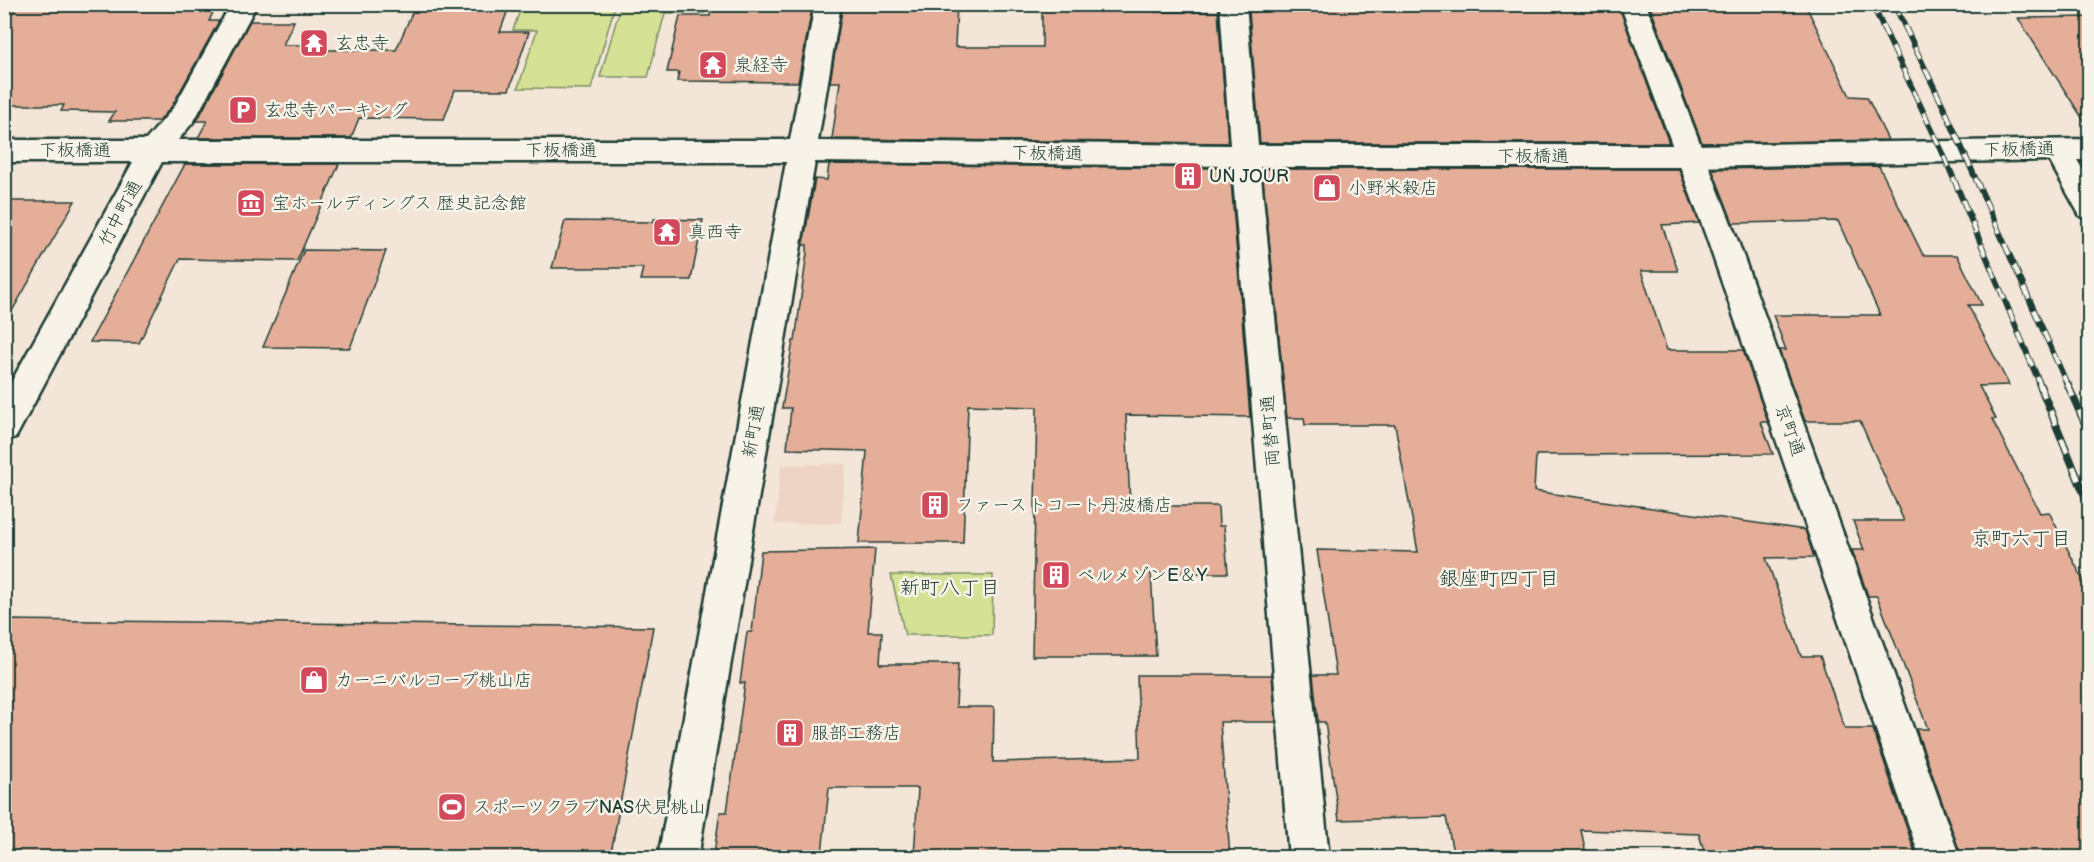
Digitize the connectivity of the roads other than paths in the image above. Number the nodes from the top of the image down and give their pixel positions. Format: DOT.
graph roads {
  1 [pos="244,4"];
  2 [pos="828,4"];
  3 [pos="1233,4"];
  4 [pos="1633,4"];
  5 [pos="2057,149"];
  6 [pos="2090,149"];
  7 [pos="154,150"];
  8 [pos="4,151"];
  9 [pos="801,151"];
  10 [pos="1245,156"];
  11 [pos="1692,156"];
  12 [pos="2090,208"];
  13 [pos="4,427"];
  14 [pos="678,858"];
  15 [pos="1309,858"];
  16 [pos="1940,858"];
  1 -- 7 [label="street, 竹中町通"];
  2 -- 9 [label="street, 新町通"];
  3 -- 10 [label="street, 両替町通"];
  4 -- 11 [label="street, 京町通"];
  5 -- 6 [label="street, 下板橋通"];
  5 -- 11 [label="street, 下板橋通"];
  5 -- 12 [label="street"];
  7 -- 8 [label="street, 下板橋通"];
  7 -- 9 [label="street, 下板橋通"];
  7 -- 13 [label="street, 竹中町通"];
  9 -- 10 [label="street, 下板橋通"];
  9 -- 14 [label="street, 新町通"];
  10 -- 11 [label="street, 下板橋通"];
  10 -- 15 [label="street, 両替町通"];
  11 -- 16 [label="street, 京町通"];
}
